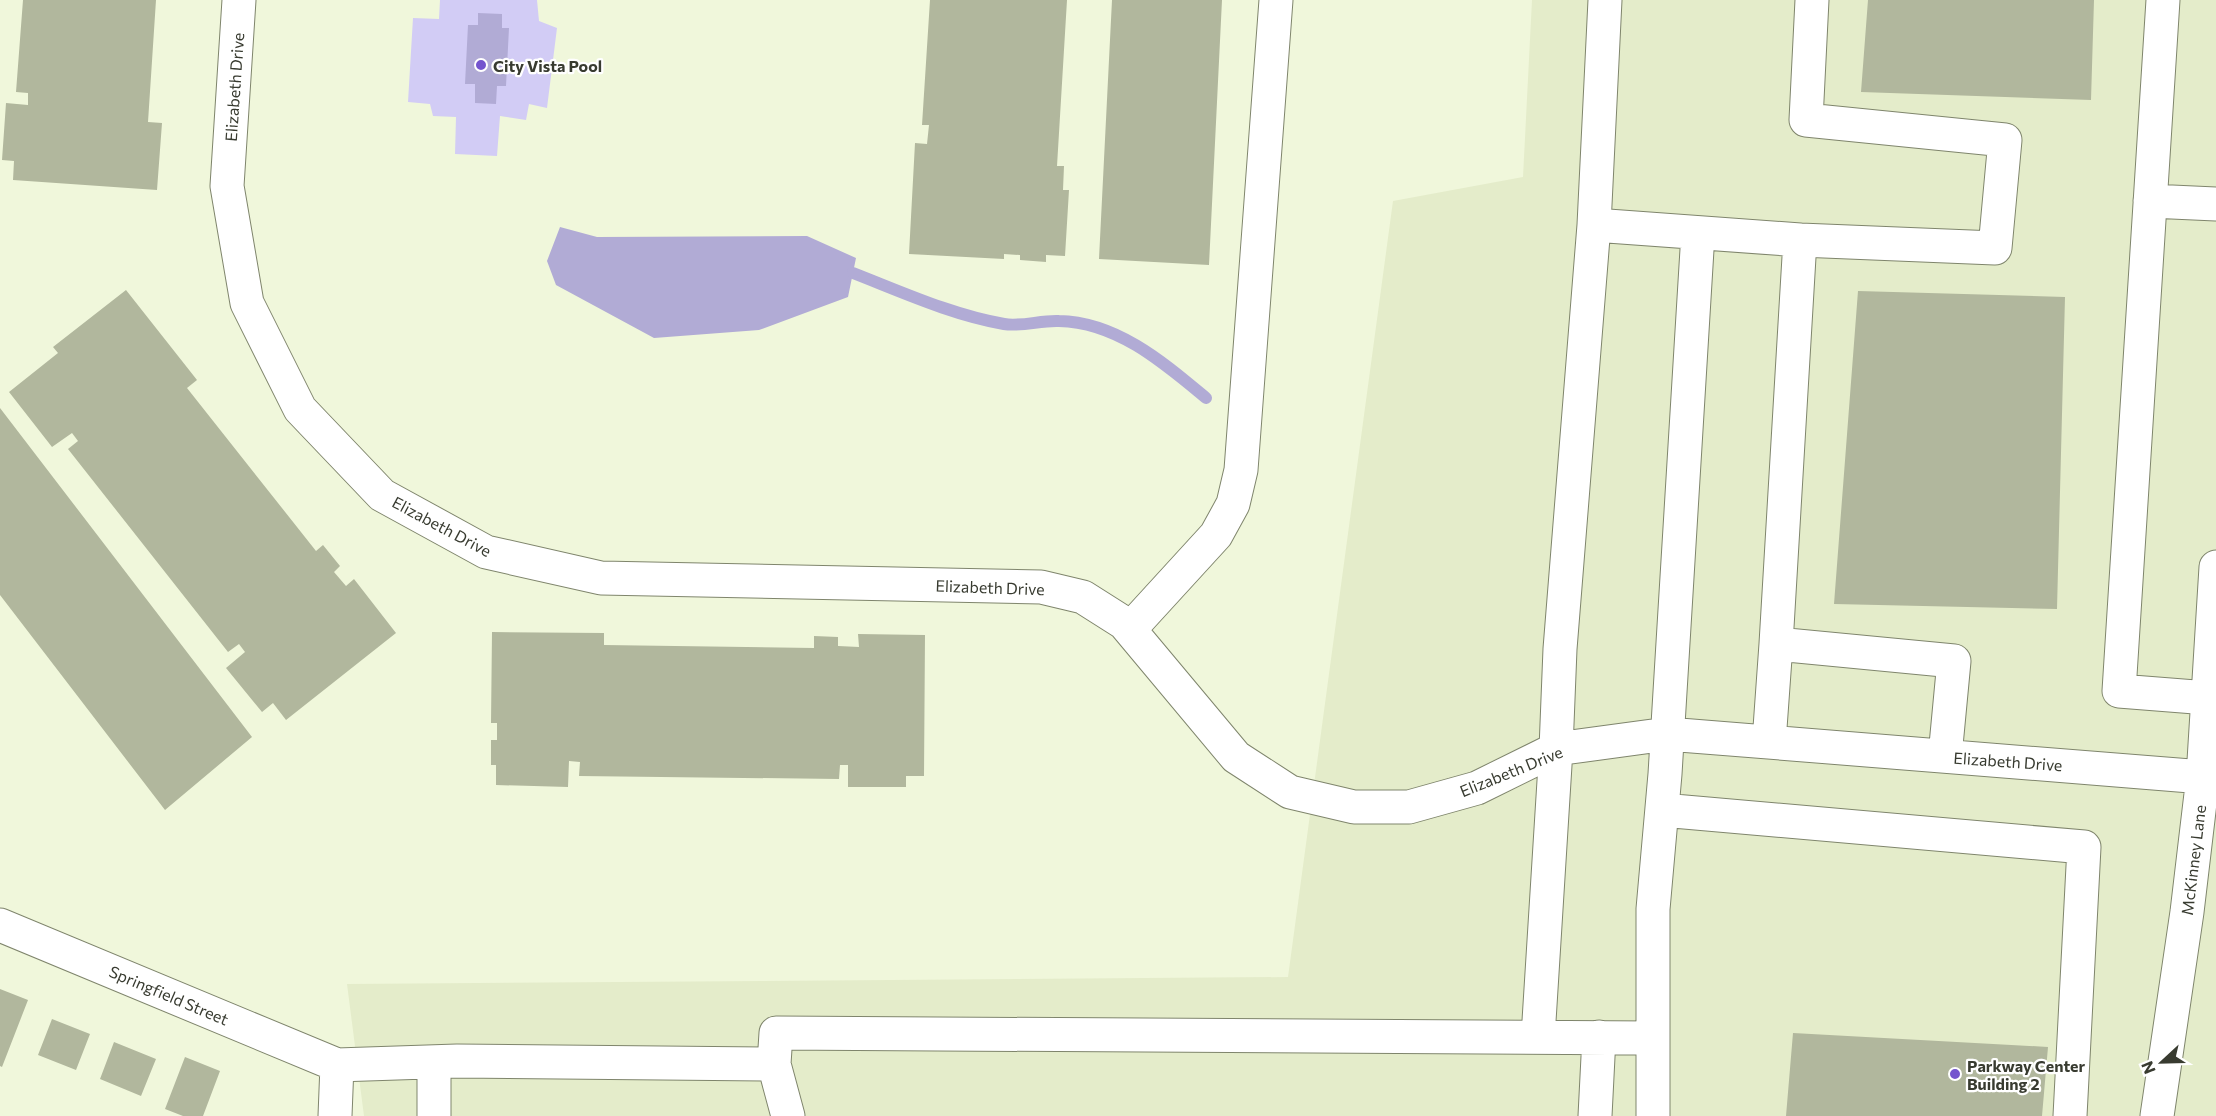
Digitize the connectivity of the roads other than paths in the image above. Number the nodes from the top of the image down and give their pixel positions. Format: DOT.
graph roads {
  1 [pos="239,0"];
  2 [pos="1276,0"];
  3 [pos="1605,0"];
  4 [pos="1812,0"];
  5 [pos="2163,0"];
  6 [pos="2150,201"];
  7 [pos="2216,204"];
  8 [pos="1594,225"];
  9 [pos="1698,233"];
  10 [pos="1800,240"];
  11 [pos="2216,567"];
  12 [pos="1130,629"];
  13 [pos="1776,644"];
  14 [pos="2208,698"];
  15 [pos="1667,734"];
  16 [pos="1769,742"];
  17 [pos="1556,749"];
  18 [pos="1945,756"];
  19 [pos="2203,777"];
  20 [pos="1662,810"];
  21 [pos="2201,913"];
  22 [pos="0,925"];
  23 [pos="1538,1037"];
  24 [pos="1599,1037"];
  25 [pos="1653,1038"];
  26 [pos="434,1063"];
  27 [pos="774,1064"];
  28 [pos="337,1065"];
  29 [pos="335,1116"];
  30 [pos="434,1116"];
  31 [pos="788,1116"];
  32 [pos="1595,1116"];
  33 [pos="1653,1116"];
  34 [pos="2070,1116"];
  35 [pos="2157,1116"];
  1 -- 12 [label="street, Elizabeth Drive"];
  2 -- 12 [label="street"];
  3 -- 8 [label="street"];
  4 -- 10 [label="street"];
  5 -- 6 [label="street"];
  6 -- 7 [label="street"];
  6 -- 14 [label="street"];
  8 -- 9 [label="street"];
  8 -- 17 [label="street"];
  9 -- 10 [label="street"];
  9 -- 15 [label="street"];
  10 -- 13 [label="street"];
  11 -- 14 [label="street, McKinney Lane"];
  12 -- 17 [label="street, Elizabeth Drive"];
  13 -- 16 [label="street"];
  13 -- 18 [label="street"];
  14 -- 19 [label="street, McKinney Lane"];
  15 -- 16 [label="street, Elizabeth Drive"];
  15 -- 17 [label="street, Elizabeth Drive"];
  15 -- 20 [label="street"];
  16 -- 18 [label="street, Elizabeth Drive"];
  17 -- 23 [label="street"];
  18 -- 19 [label="street, Elizabeth Drive"];
  19 -- 21 [label="street, McKinney Lane"];
  20 -- 25 [label="street"];
  20 -- 34 [label="street"];
  21 -- 35 [label="street, McKinney Lane"];
  22 -- 28 [label="street, Springfield Street"];
  23 -- 24 [label="street"];
  23 -- 27 [label="street"];
  24 -- 25 [label="street"];
  24 -- 32 [label="street"];
  25 -- 33 [label="street"];
  26 -- 27 [label="street"];
  26 -- 28 [label="street"];
  26 -- 30 [label="street"];
  27 -- 31 [label="street"];
  28 -- 29 [label="street"];
}
